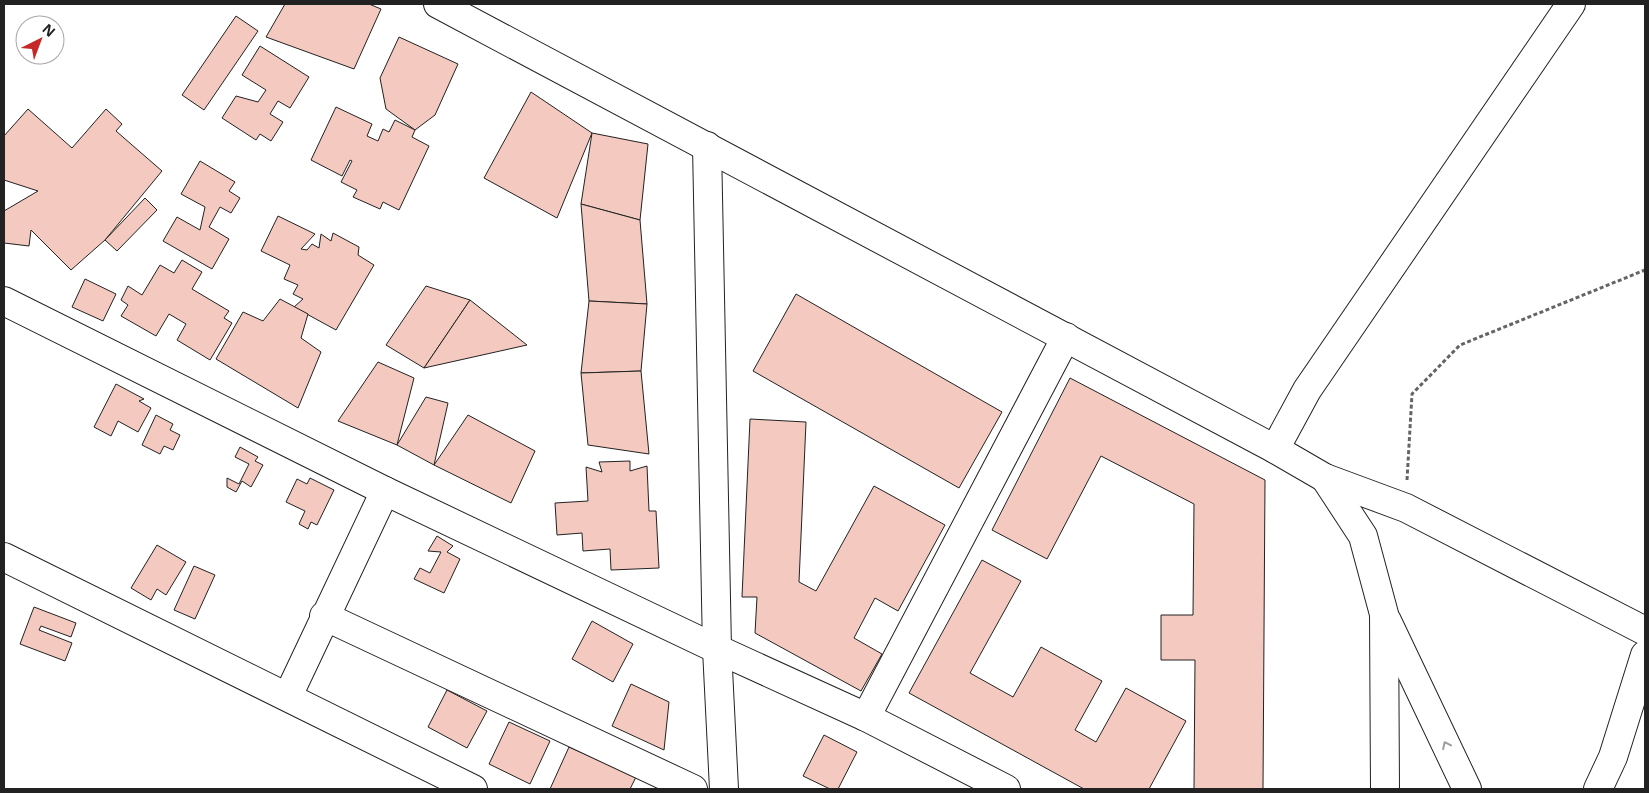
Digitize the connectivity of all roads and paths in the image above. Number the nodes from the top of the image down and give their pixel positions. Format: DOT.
graph roads {
  1 [pos="438,4"];
  2 [pos="1571,4"];
  3 [pos="707,146"];
  4 [pos="1645,270"];
  5 [pos="4,301"];
  6 [pos="1066,337"];
  7 [pos="1275,449"];
  8 [pos="1325,478"];
  9 [pos="385,491"];
  10 [pos="1406,508"];
  11 [pos="4,557"];
  12 [pos="1384,614"];
  13 [pos="324,616"];
  14 [pos="1645,630"];
  15 [pos="717,649"];
  16 [pos="1645,655"];
  17 [pos="288,696"];
  18 [pos="866,717"];
  19 [pos="474,789"];
  20 [pos="693,789"];
  21 [pos="724,789"];
  22 [pos="1006,789"];
  23 [pos="1385,789"];
  24 [pos="1467,789"];
  25 [pos="1598,789"];
  1 -- 3 [label="street"];
  2 -- 7 [label="street"];
  3 -- 6 [label="street"];
  3 -- 15 [label="street"];
  4 -- 10 [label="path"];
  5 -- 9 [label="street"];
  6 -- 7 [label="street"];
  6 -- 18 [label="street"];
  7 -- 8 [label="street"];
  8 -- 10 [label="street"];
  8 -- 12 [label="street"];
  9 -- 13 [label="street"];
  9 -- 15 [label="street"];
  10 -- 14 [label="street"];
  11 -- 17 [label="street"];
  12 -- 23 [label="street"];
  24 -- 12 [label="street, one-way"];
  13 -- 17 [label="street"];
  13 -- 20 [label="street"];
  15 -- 18 [label="street"];
  15 -- 21 [label="street"];
  16 -- 25 [label="street"];
  17 -- 19 [label="street"];
  18 -- 22 [label="street"];
}
